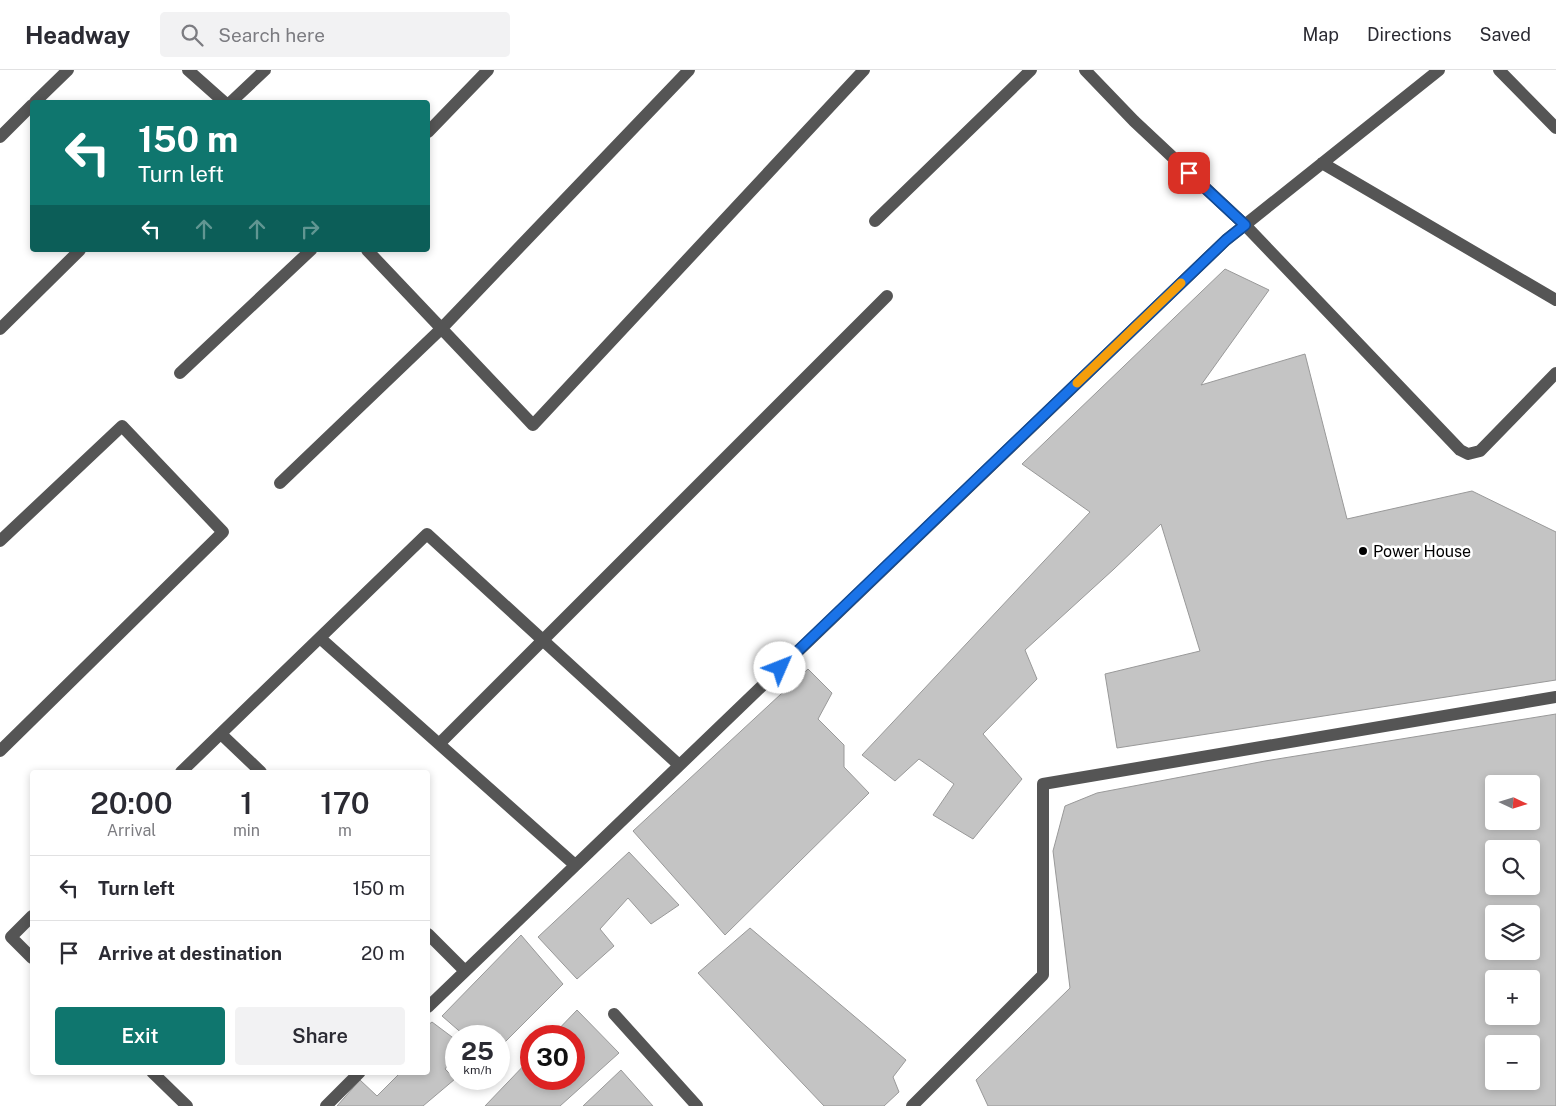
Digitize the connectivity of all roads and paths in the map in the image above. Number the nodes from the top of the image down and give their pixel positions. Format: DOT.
graph roads {
  1 [pos="68,70"];
  2 [pos="188,70"];
  3 [pos="265,70"];
  4 [pos="488,70"];
  5 [pos="689,70"];
  6 [pos="864,70"];
  7 [pos="1031,70"];
  8 [pos="1085,70"];
  9 [pos="1439,70"];
  10 [pos="1499,70"];
  11 [pos="38,100"];
  12 [pos="222,100"];
  13 [pos="233,100"];
  14 [pos="30,108"];
  15 [pos="1556,128"];
  16 [pos="430,130"];
  17 [pos="0,137"];
  18 [pos="1322,163"];
  19 [pos="875,221"];
  20 [pos="1245,225"];
  21 [pos="78,252"];
  22 [pos="309,252"];
  23 [pos="369,252"];
  24 [pos="887,296"];
  25 [pos="1556,300"];
  26 [pos="0,329"];
  27 [pos="441,329"];
  28 [pos="180,373"];
  29 [pos="1556,373"];
  30 [pos="280,483"];
  31 [pos="0,541"];
  32 [pos="320,638"];
  33 [pos="543,641"];
  34 [pos="1556,697"];
  35 [pos="221,734"];
  36 [pos="439,744"];
  37 [pos="0,751"];
  38 [pos="679,765"];
  39 [pos="183,770"];
  40 [pos="259,770"];
  41 [pos="575,865"];
  42 [pos="30,918"];
  43 [pos="430,936"];
  44 [pos="30,956"];
  45 [pos="465,971"];
  46 [pos="430,1005"];
  47 [pos="614,1014"];
  48 [pos="155,1075"];
  49 [pos="358,1075"];
  50 [pos="187,1106"];
  51 [pos="326,1106"];
  52 [pos="697,1106"];
  53 [pos="912,1106"];
  1 -- 11 [label="street"];
  2 -- 12 [label="street"];
  3 -- 13 [label="street"];
  4 -- 16 [label="street"];
  5 -- 27 [label="street"];
  6 -- 27 [label="street"];
  7 -- 19 [label="street"];
  8 -- 20 [label="street"];
  9 -- 18 [label="street"];
  10 -- 15 [label="street"];
  14 -- 17 [label="street"];
  18 -- 20 [label="street"];
  18 -- 25 [label="street"];
  20 -- 29 [label="street"];
  20 -- 38 [label="street"];
  21 -- 26 [label="street"];
  22 -- 28 [label="street"];
  23 -- 27 [label="street"];
  24 -- 33 [label="street"];
  27 -- 30 [label="street"];
  31 -- 37 [label="street"];
  32 -- 33 [label="street"];
  32 -- 35 [label="street"];
  32 -- 36 [label="street"];
  33 -- 36 [label="street"];
  33 -- 38 [label="street"];
  34 -- 53 [label="street"];
  35 -- 39 [label="street"];
  35 -- 40 [label="street"];
  36 -- 41 [label="street"];
  38 -- 41 [label="street"];
  41 -- 45 [label="street"];
  42 -- 44 [label="street"];
  43 -- 45 [label="street"];
  45 -- 46 [label="street"];
  47 -- 52 [label="street"];
  48 -- 50 [label="street"];
  49 -- 51 [label="street"];
}
